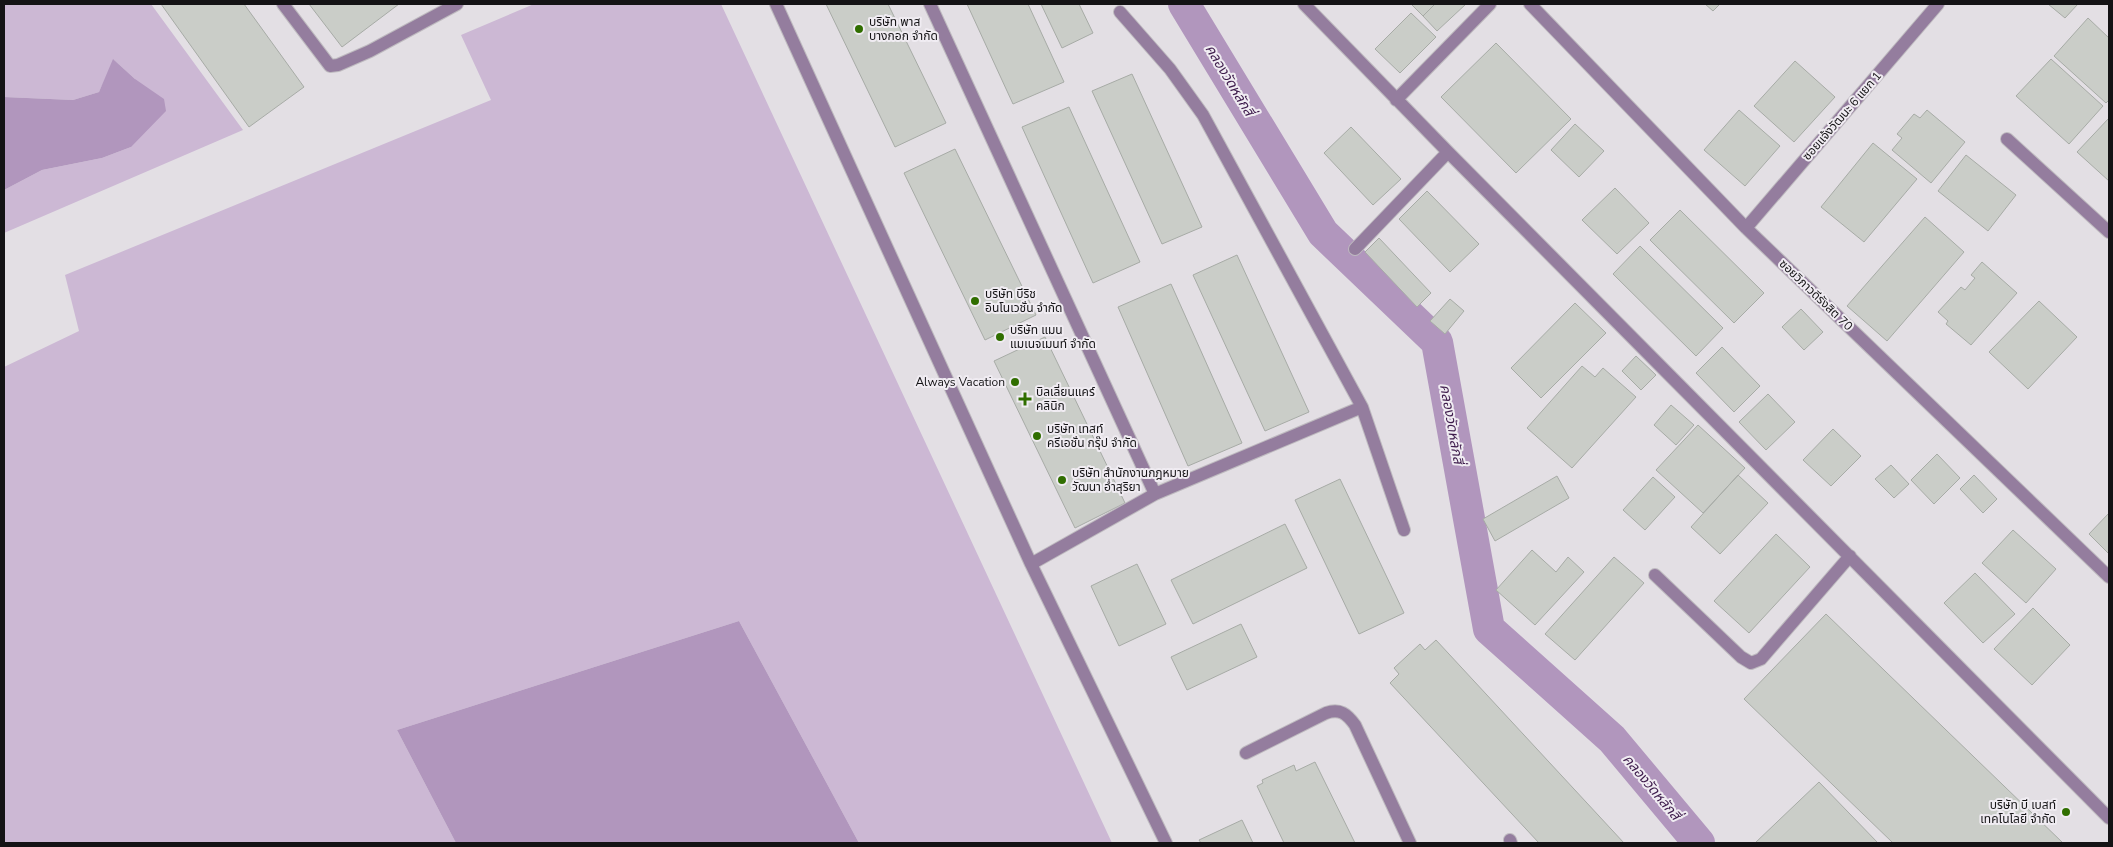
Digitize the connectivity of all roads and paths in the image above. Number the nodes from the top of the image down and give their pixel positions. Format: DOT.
graph roads {
  1 [pos="283,4"];
  2 [pos="457,4"];
  3 [pos="776,4"];
  4 [pos="930,4"];
  5 [pos="1304,4"];
  6 [pos="1490,4"];
  7 [pos="1530,4"];
  8 [pos="1938,4"];
  9 [pos="1120,12"];
  10 [pos="1396,100"];
  11 [pos="2007,139"];
  12 [pos="1448,152"];
  13 [pos="1746,228"];
  14 [pos="2109,232"];
  15 [pos="1355,249"];
  16 [pos="1362,407"];
  17 [pos="1155,494"];
  18 [pos="1404,530"];
  19 [pos="1850,556"];
  20 [pos="1030,564"];
  21 [pos="1655,575"];
  22 [pos="2109,577"];
  23 [pos="1246,753"];
  24 [pos="2109,818"];
  25 [pos="1166,843"];
  26 [pos="1410,843"];
  1 -- 2 [label="street"];
  3 -- 20 [label="street"];
  4 -- 17 [label="street"];
  5 -- 10 [label="street"];
  6 -- 10 [label="street"];
  7 -- 13 [label="street, ซอยวิภาวดีรังสิต 70"];
  8 -- 13 [label="street, ซอยแจ้งวัฒนะ 6 แยก 1"];
  9 -- 16 [label="street"];
  10 -- 12 [label="street"];
  11 -- 14 [label="street"];
  12 -- 15 [label="street"];
  12 -- 19 [label="street"];
  13 -- 22 [label="street, ซอยวิภาวดีรังสิต 70"];
  16 -- 17 [label="street"];
  16 -- 18 [label="street"];
  17 -- 20 [label="street"];
  19 -- 21 [label="street"];
  19 -- 24 [label="street"];
  20 -- 25 [label="street"];
  23 -- 26 [label="street"];
}
